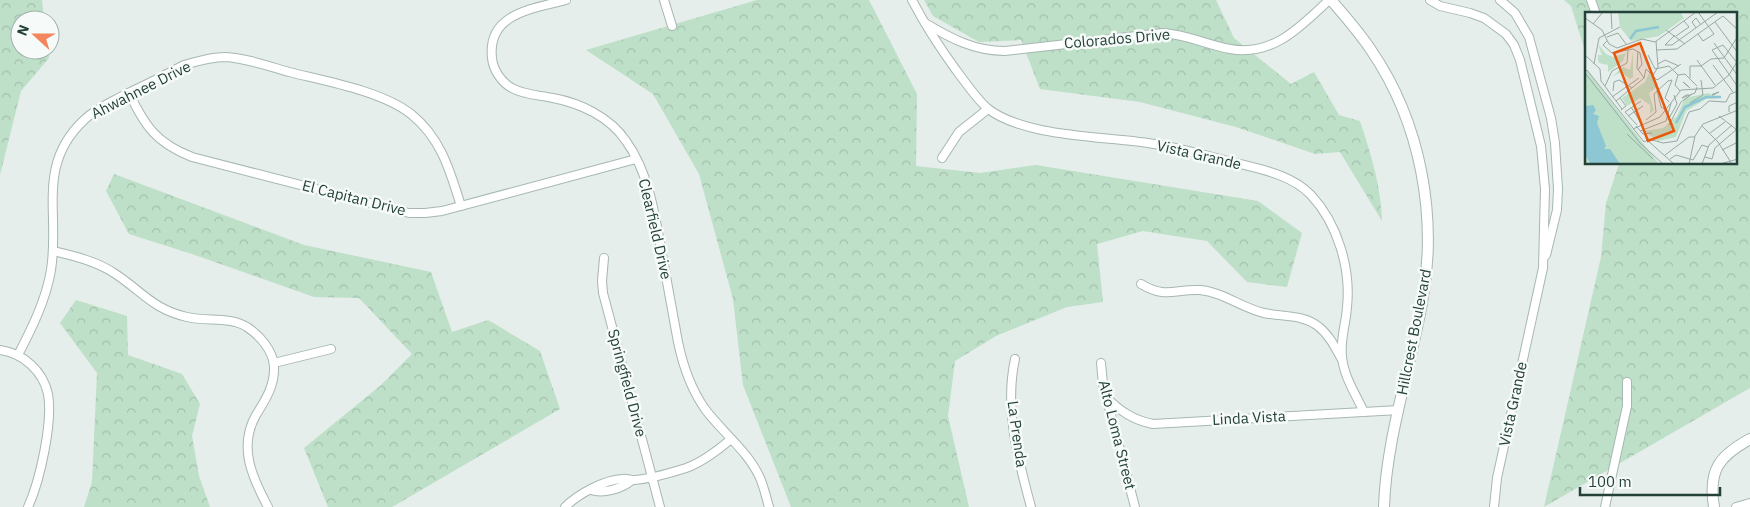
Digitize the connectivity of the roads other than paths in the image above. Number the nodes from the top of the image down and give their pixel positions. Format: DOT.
graph roads {
  1 [pos="566,0"];
  2 [pos="664,0"];
  3 [pos="912,0"];
  4 [pos="1330,0"];
  5 [pos="1430,0"];
  6 [pos="1500,0"];
  7 [pos="1591,0"];
  8 [pos="1595,12"];
  9 [pos="923,22"];
  10 [pos="672,26"];
  11 [pos="129,93"];
  12 [pos="988,109"];
  13 [pos="942,158"];
  14 [pos="636,159"];
  15 [pos="461,206"];
  16 [pos="53,251"];
  17 [pos="604,258"];
  18 [pos="1543,268"];
  19 [pos="1141,284"];
  20 [pos="331,349"];
  21 [pos="0,350"];
  22 [pos="18,355"];
  23 [pos="1342,358"];
  24 [pos="1015,359"];
  25 [pos="1101,363"];
  26 [pos="274,364"];
  27 [pos="1627,382"];
  28 [pos="1106,397"];
  29 [pos="1399,410"];
  30 [pos="1364,412"];
  31 [pos="731,439"];
  32 [pos="1750,439"];
  33 [pos="652,477"];
  34 [pos="1750,503"];
  35 [pos="28,507"];
  36 [pos="268,507"];
  37 [pos="565,507"];
  38 [pos="660,507"];
  39 [pos="769,507"];
  40 [pos="1031,507"];
  41 [pos="1135,507"];
  42 [pos="1384,507"];
  43 [pos="1494,507"];
  44 [pos="1605,507"];
  45 [pos="1714,507"];
  46 [pos="1736,507"];
  1 -- 14 [label="street, Clearfield Drive"];
  2 -- 10 [label="street"];
  3 -- 9 [label="street, Vista Grande"];
  4 -- 9 [label="street, Colorados Drive"];
  4 -- 29 [label="street, Hillcrest Boulevard"];
  5 -- 18 [label="street, Vista Grande"];
  6 -- 18 [label="street"];
  7 -- 8 [label="street"];
  9 -- 12 [label="street, Vista Grande"];
  11 -- 15 [label="street, El Capitan Drive"];
  11 -- 15 [label="street, Ahwahnee Drive"];
  11 -- 16 [label="street, Ahwahnee Drive"];
  12 -- 13 [label="street"];
  12 -- 23 [label="street, Vista Grande"];
  14 -- 15 [label="street, El Capitan Drive"];
  14 -- 31 [label="street, Clearfield Drive"];
  16 -- 22 [label="street, Ahwahnee Drive"];
  16 -- 26 [label="street"];
  17 -- 33 [label="street, Springfield Drive"];
  18 -- 43 [label="street, Vista Grande"];
  19 -- 23 [label="street"];
  20 -- 26 [label="street"];
  21 -- 22 [label="street"];
  22 -- 35 [label="street"];
  23 -- 30 [label="street, Vista Grande"];
  24 -- 40 [label="street, La Prenda"];
  25 -- 28 [label="street, Alto Loma Street"];
  26 -- 36 [label="street"];
  27 -- 44 [label="street"];
  28 -- 30 [label="street, Linda Vista"];
  28 -- 41 [label="street, Alto Loma Street"];
  29 -- 30 [label="street, Linda Vista"];
  29 -- 42 [label="street, Hillcrest Boulevard"];
  31 -- 33 [label="street"];
  31 -- 39 [label="street, Clearfield Drive"];
  32 -- 45 [label="street"];
  33 -- 37 [label="street"];
  33 -- 38 [label="street, Springfield Drive"];
  34 -- 46 [label="street"];
}
